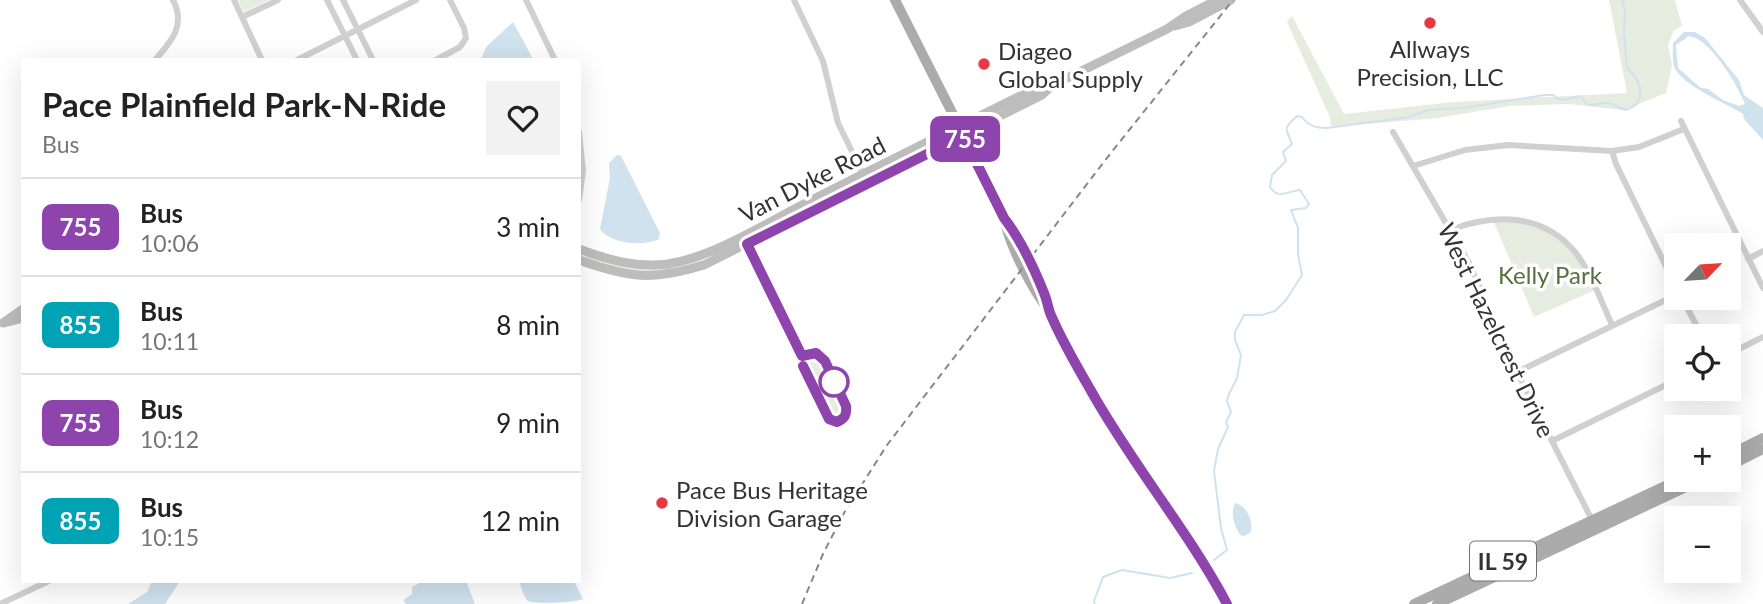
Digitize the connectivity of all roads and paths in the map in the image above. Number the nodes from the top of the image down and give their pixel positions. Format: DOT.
graph roads {
  1 [pos="173,0"];
  2 [pos="234,0"];
  3 [pos="278,0"];
  4 [pos="327,0"];
  5 [pos="343,0"];
  6 [pos="416,0"];
  7 [pos="450,0"];
  8 [pos="526,0"];
  9 [pos="794,0"];
  10 [pos="895,0"];
  11 [pos="1217,0"];
  12 [pos="1231,0"];
  13 [pos="1740,0"];
  14 [pos="242,17"];
  15 [pos="358,29"];
  16 [pos="1167,29"];
  17 [pos="1763,32"];
  18 [pos="345,35"];
  19 [pos="157,58"];
  20 [pos="261,58"];
  21 [pos="302,58"];
  22 [pos="356,58"];
  23 [pos="372,58"];
  24 [pos="440,58"];
  25 [pos="554,58"];
  26 [pos="1681,121"];
  27 [pos="1684,129"];
  28 [pos="961,131"];
  29 [pos="1393,132"];
  30 [pos="1612,151"];
  31 [pos="581,152"];
  32 [pos="1413,166"];
  33 [pos="866,179"];
  34 [pos="581,186"];
  35 [pos="1450,230"];
  36 [pos="581,250"];
  37 [pos="1763,251"];
  38 [pos="1748,259"];
  39 [pos="581,261"];
  40 [pos="1664,262"];
  41 [pos="1763,288"];
  42 [pos="1664,301"];
  43 [pos="21,310"];
  44 [pos="21,319"];
  45 [pos="1,324"];
  46 [pos="1612,325"];
  47 [pos="1763,337"];
  48 [pos="1741,348"];
  49 [pos="1517,372"];
  50 [pos="1664,386"];
  51 [pos="1763,438"];
  52 [pos="1552,441"];
  53 [pos="1741,449"];
  54 [pos="1763,449"];
  55 [pos="1741,460"];
  56 [pos="1664,488"];
  57 [pos="1673,492"];
  58 [pos="1595,525"];
  59 [pos="45,583"];
  60 [pos="0,604"];
  61 [pos="1227,604"];
  62 [pos="1414,604"];
  63 [pos="1437,604"];
  1 -- 19 [label="street"];
  2 -- 14 [label="street"];
  3 -- 14 [label="street"];
  4 -- 18 [label="street"];
  5 -- 15 [label="street"];
  6 -- 15 [label="street"];
  7 -- 24 [label="street"];
  8 -- 25 [label="street"];
  9 -- 33 [label="street"];
  10 -- 28 [label="main road"];
  11 -- 16 [label="street, Van Dyke Road"];
  12 -- 16 [label="street, Van Dyke Road"];
  13 -- 17 [label="street"];
  14 -- 20 [label="street"];
  15 -- 18 [label="street"];
  15 -- 23 [label="street"];
  16 -- 28 [label="street, Van Dyke Road"];
  18 -- 21 [label="street"];
  18 -- 22 [label="street"];
  26 -- 27 [label="street"];
  27 -- 30 [label="street"];
  27 -- 38 [label="street"];
  28 -- 33 [label="street, Van Dyke Road"];
  28 -- 61 [label="main road"];
  29 -- 32 [label="street, West Hazelcrest Drive"];
  30 -- 32 [label="street"];
  30 -- 40 [label="street"];
  31 -- 34 [label="street"];
  32 -- 35 [label="street, West Hazelcrest Drive"];
  33 -- 36 [label="street, Van Dyke Road"];
  33 -- 39 [label="street, Van Dyke Road"];
  35 -- 46 [label="street"];
  35 -- 49 [label="street, West Hazelcrest Drive"];
  37 -- 38 [label="street"];
  38 -- 41 [label="street"];
  42 -- 46 [label="street"];
  43 -- 45 [label="street"];
  44 -- 45 [label="street"];
  46 -- 49 [label="street"];
  47 -- 48 [label="street"];
  49 -- 52 [label="street, West Hazelcrest Drive"];
  50 -- 52 [label="street"];
  51 -- 53 [label="main road"];
  52 -- 58 [label="street, West Hazelcrest Drive"];
  54 -- 55 [label="main road"];
  56 -- 58 [label="main road, IL 59"];
  57 -- 58 [label="main road, IL 59"];
  58 -- 62 [label="main road, IL 59"];
  58 -- 63 [label="main road, IL 59"];
  59 -- 60 [label="street"];
}
